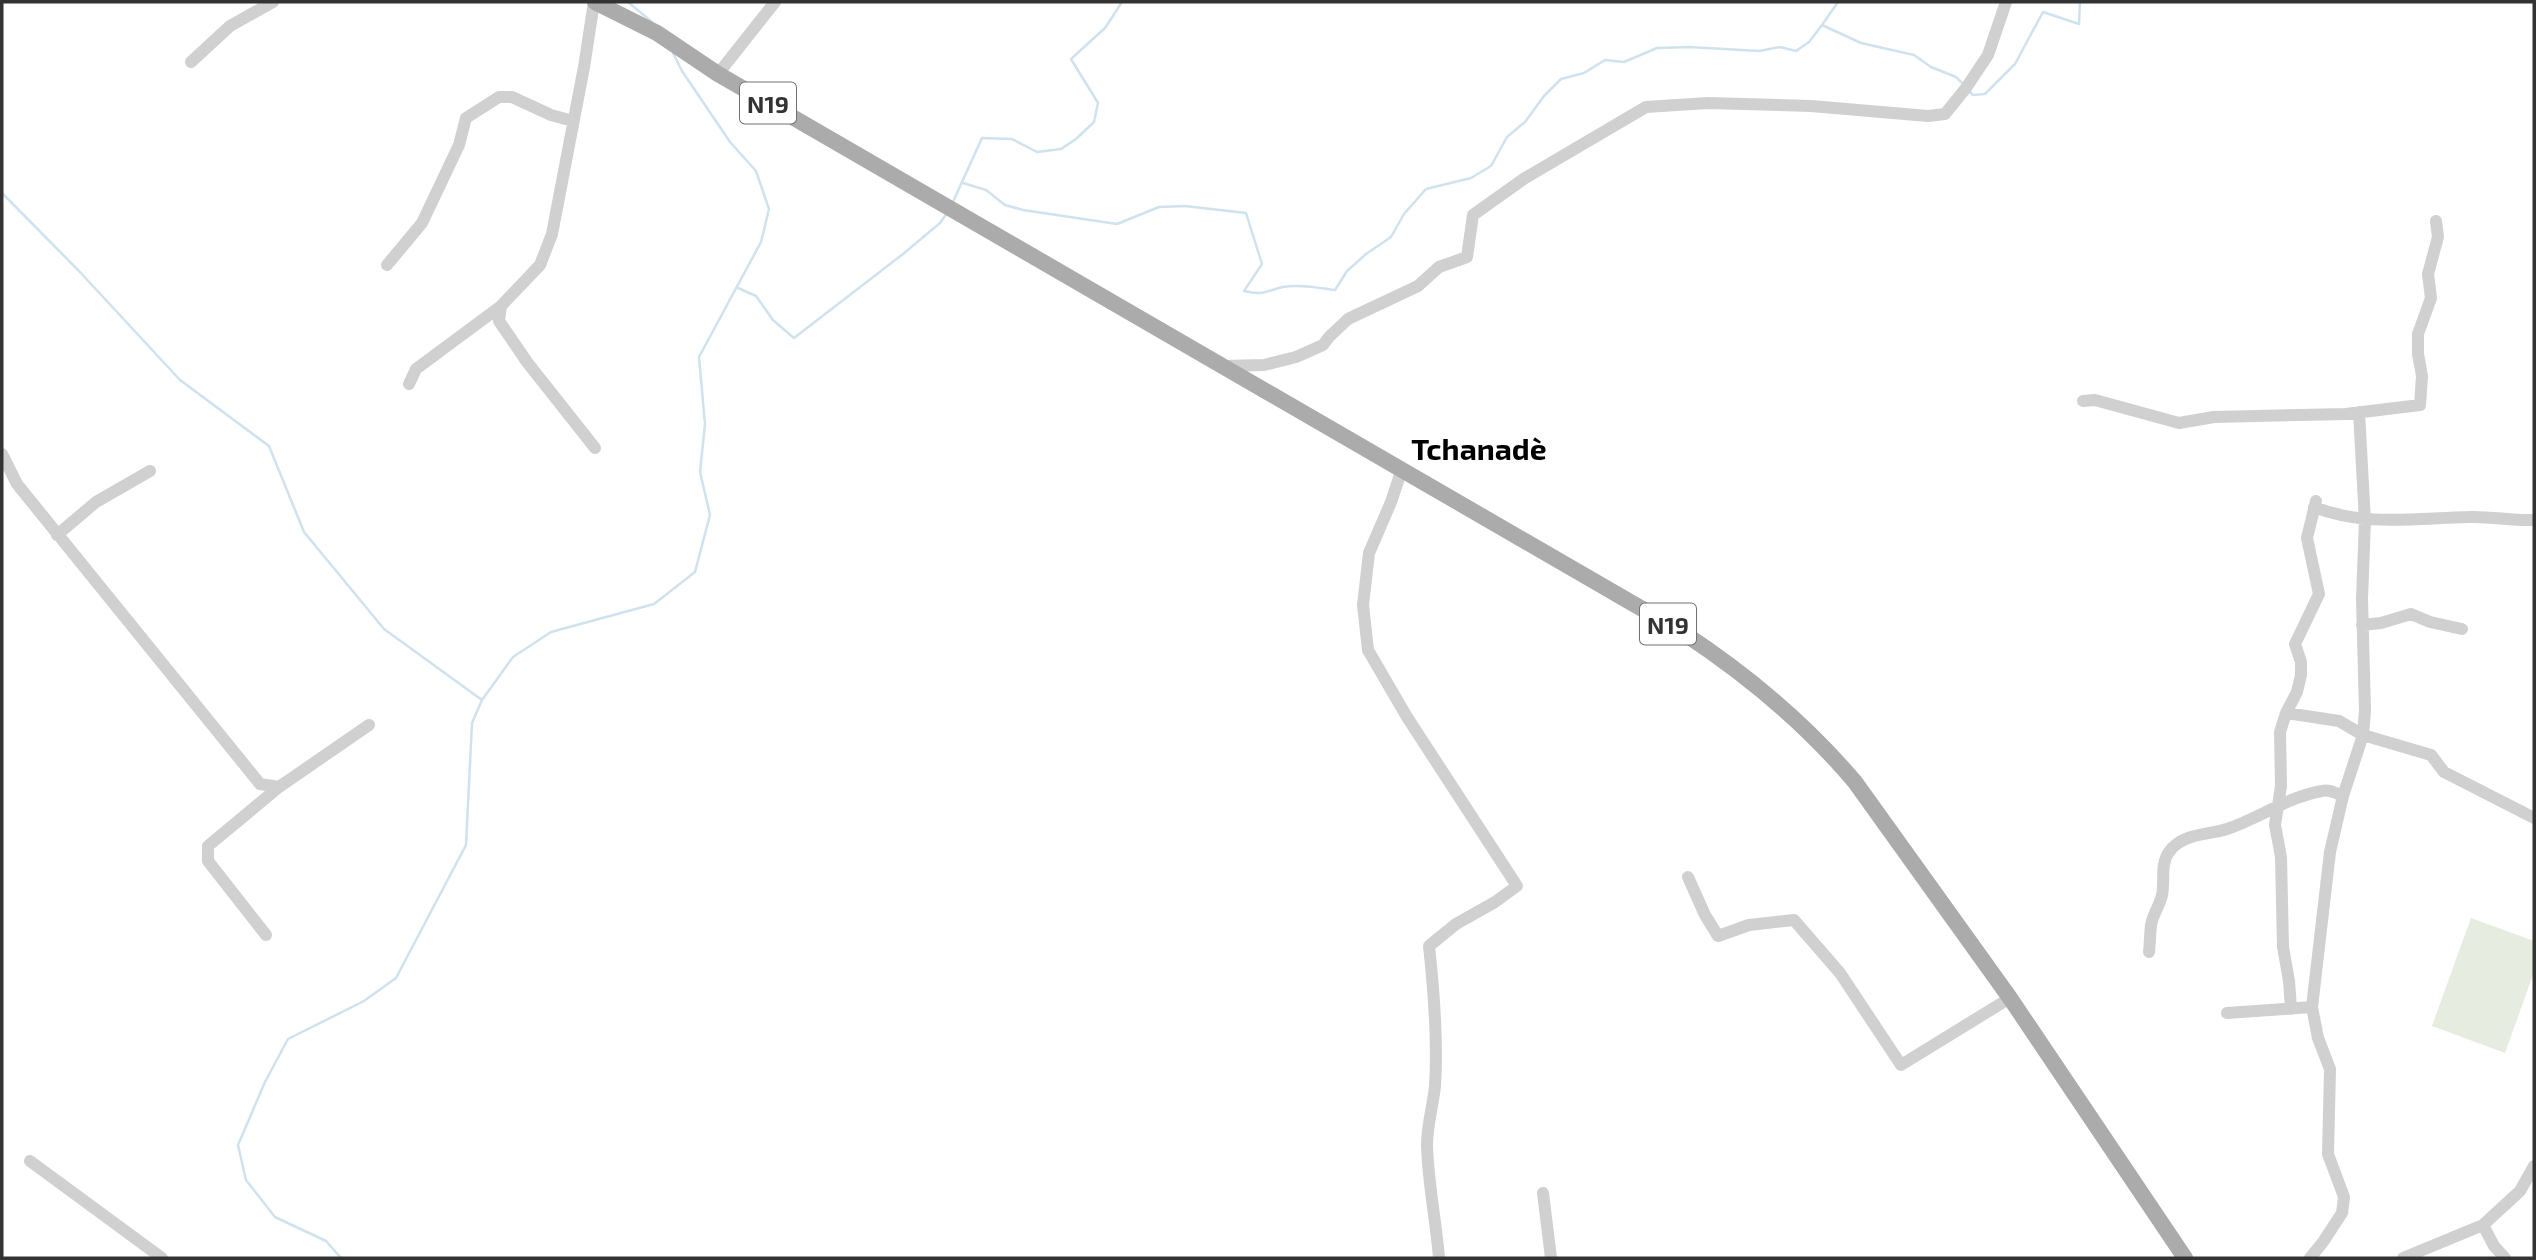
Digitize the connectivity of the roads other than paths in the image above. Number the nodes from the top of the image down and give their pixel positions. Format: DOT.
graph roads {
  1 [pos="273,2"];
  2 [pos="594,2"];
  3 [pos="775,2"];
  4 [pos="2006,2"];
  5 [pos="191,62"];
  6 [pos="718,74"];
  7 [pos="573,121"];
  8 [pos="2436,220"];
  9 [pos="387,265"];
  10 [pos="501,306"];
  11 [pos="1224,366"];
  12 [pos="409,384"];
  13 [pos="2083,401"];
  14 [pos="2359,412"];
  15 [pos="595,448"];
  16 [pos="2,454"];
  17 [pos="1402,469"];
  18 [pos="150,471"];
  19 [pos="2534,520"];
  20 [pos="2365,521"];
  21 [pos="57,535"];
  22 [pos="2362,625"];
  23 [pos="2462,629"];
  24 [pos="2286,713"];
  25 [pos="369,725"];
  26 [pos="2363,735"];
  27 [pos="279,787"];
  28 [pos="2343,796"];
  29 [pos="2277,804"];
  30 [pos="2534,818"];
  31 [pos="1688,877"];
  32 [pos="266,935"];
  33 [pos="2149,952"];
  34 [pos="2010,998"];
  35 [pos="2312,1007"];
  36 [pos="2291,1009"];
  37 [pos="2227,1013"];
  38 [pos="30,1161"];
  39 [pos="2534,1166"];
  40 [pos="1543,1193"];
  41 [pos="2483,1225"];
  42 [pos="162,1258"];
  43 [pos="1439,1258"];
  44 [pos="1551,1258"];
  45 [pos="2185,1258"];
  46 [pos="2310,1258"];
  47 [pos="2403,1258"];
  48 [pos="2505,1258"];
  1 -- 5 [label="street"];
  2 -- 6 [label="main road, N19"];
  2 -- 7 [label="street"];
  3 -- 6 [label="street"];
  4 -- 11 [label="street"];
  6 -- 11 [label="main road, N19"];
  7 -- 9 [label="street"];
  7 -- 10 [label="street"];
  8 -- 14 [label="street"];
  10 -- 12 [label="street"];
  10 -- 15 [label="street"];
  11 -- 17 [label="main road, N19"];
  13 -- 14 [label="street"];
  14 -- 20 [label="street"];
  16 -- 21 [label="street"];
  17 -- 34 [label="main road, N19"];
  17 -- 43 [label="street"];
  18 -- 21 [label="street"];
  19 -- 20 [label="street"];
  20 -- 22 [label="street"];
  20 -- 24 [label="street"];
  21 -- 27 [label="street"];
  22 -- 23 [label="street"];
  22 -- 26 [label="street"];
  24 -- 26 [label="street"];
  24 -- 29 [label="street"];
  25 -- 27 [label="street"];
  26 -- 28 [label="street"];
  26 -- 30 [label="street"];
  27 -- 32 [label="street"];
  28 -- 29 [label="street"];
  28 -- 35 [label="street"];
  29 -- 33 [label="street"];
  29 -- 36 [label="street"];
  31 -- 34 [label="street"];
  34 -- 45 [label="main road, N19"];
  35 -- 36 [label="street"];
  35 -- 46 [label="street"];
  36 -- 37 [label="street"];
  38 -- 42 [label="street"];
  39 -- 41 [label="street"];
  40 -- 44 [label="street"];
  41 -- 47 [label="street"];
  41 -- 48 [label="street"];
}
